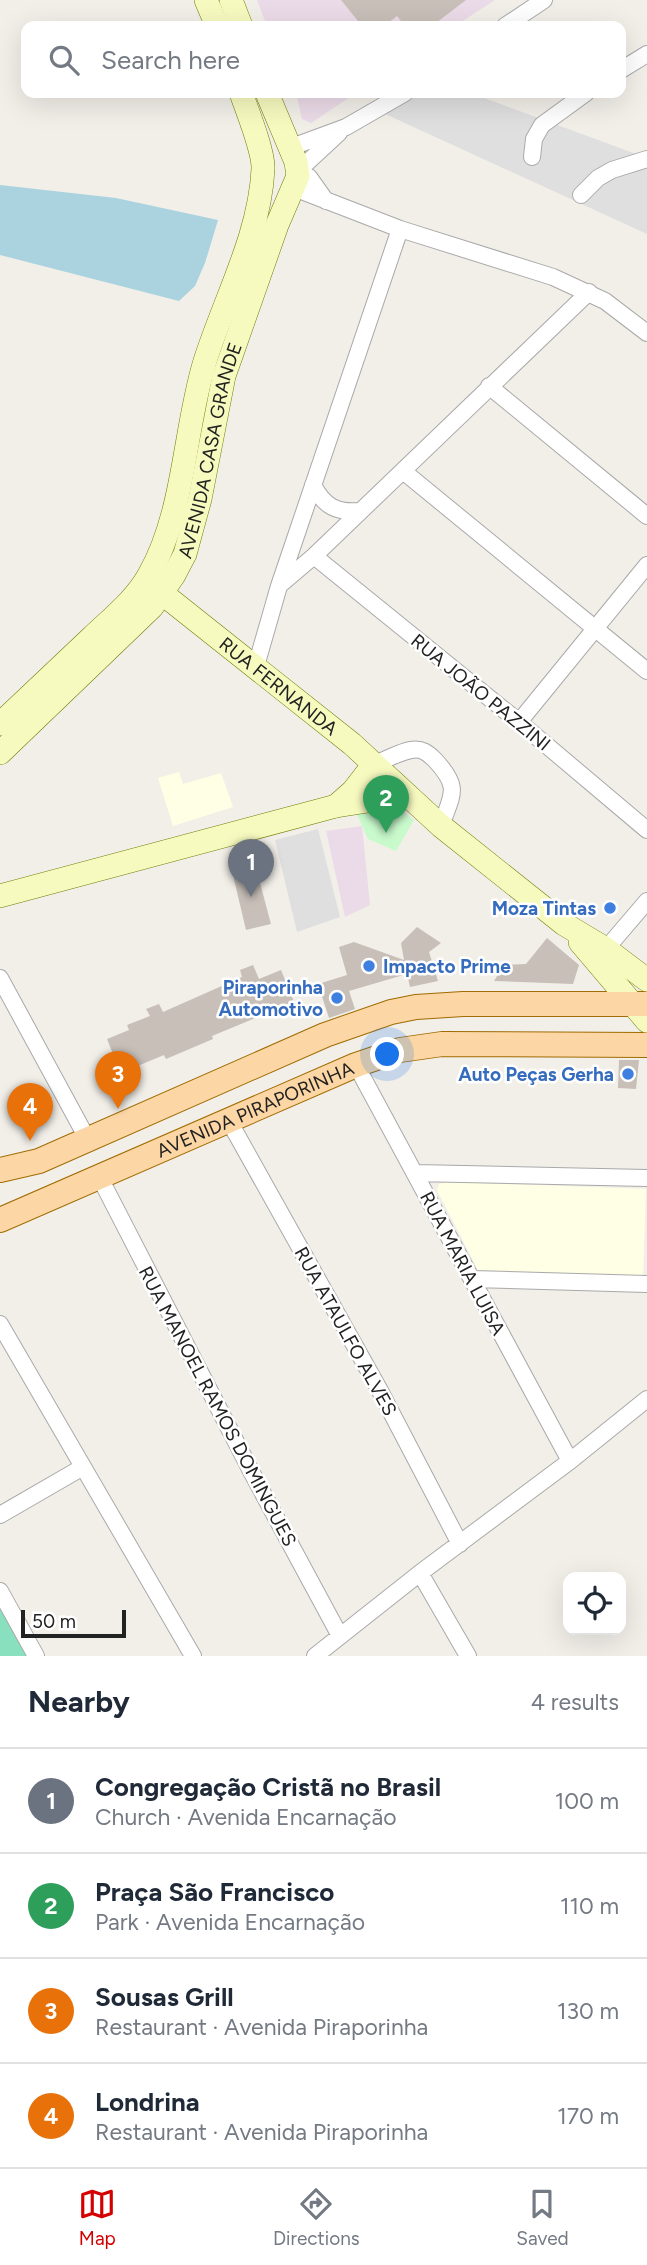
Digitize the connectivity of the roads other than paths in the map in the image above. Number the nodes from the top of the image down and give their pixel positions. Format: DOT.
graph roads {
  1 [pos="206,0"];
  2 [pos="231,0"];
  3 [pos="544,0"];
  4 [pos="214,21"];
  5 [pos="239,21"];
  6 [pos="512,21"];
  7 [pos="647,54"];
  8 [pos="626,66"];
  9 [pos="243,98"];
  10 [pos="269,98"];
  11 [pos="396,98"];
  12 [pos="579,98"];
  13 [pos="345,127"];
  14 [pos="289,148"];
  15 [pos="532,157"];
  16 [pos="264,166"];
  17 [pos="645,166"];
  18 [pos="296,179"];
  19 [pos="581,195"];
  20 [pos="400,229"];
  21 [pos="589,292"];
  22 [pos="647,333"];
  23 [pos="489,386"];
  24 [pos="403,471"];
  25 [pos="313,485"];
  26 [pos="360,511"];
  27 [pos="647,516"];
  28 [pos="314,556"];
  29 [pos="647,565"];
  30 [pos="279,586"];
  31 [pos="154,588"];
  32 [pos="597,629"];
  33 [pos="256,666"];
  34 [pos="647,671"];
  35 [pos="519,722"];
  36 [pos="0,724"];
  37 [pos="0,753"];
  38 [pos="374,764"];
  39 [pos="406,796"];
  40 [pos="336,806"];
  41 [pos="441,826"];
  42 [pos="647,830"];
  43 [pos="0,896"];
  44 [pos="647,901"];
  45 [pos="564,924"];
  46 [pos="606,949"];
  47 [pos="0,978"];
  48 [pos="647,980"];
  49 [pos="642,1010"];
  50 [pos="309,1042"];
  51 [pos="647,1045"];
  52 [pos="356,1065"];
  53 [pos="229,1121"];
  54 [pos="88,1140"];
  55 [pos="0,1170"];
  56 [pos="415,1173"];
  57 [pos="99,1176"];
  58 [pos="647,1178"];
  59 [pos="0,1220"];
  60 [pos="472,1279"];
  61 [pos="647,1284"];
  62 [pos="0,1324"];
  63 [pos="647,1399"];
  64 [pos="570,1461"];
  65 [pos="83,1467"];
  66 [pos="0,1515"];
  67 [pos="460,1544"];
  68 [pos="420,1573"];
  69 [pos="0,1591"];
  70 [pos="340,1636"];
  71 [pos="36,1656"];
  72 [pos="193,1656"];
  73 [pos="315,1656"];
  74 [pos="468,1656"];
  1 -- 4 [label="main road"];
  2 -- 5 [label="main road"];
  3 -- 6 [label="street"];
  7 -- 8 [label="street"];
  9 -- 16 [label="main road, AVENIDA CASA GRANDE"];
  10 -- 14 [label="main road"];
  11 -- 13 [label="street"];
  12 -- 15 [label="street"];
  13 -- 14 [label="street"];
  13 -- 18 [label="street"];
  14 -- 16 [label="main road"];
  14 -- 18 [label="main road"];
  16 -- 18 [label="main road"];
  16 -- 31 [label="main road, AVENIDA CASA GRANDE"];
  17 -- 19 [label="street"];
  18 -- 20 [label="street"];
  18 -- 31 [label="main road, AVENIDA CASA GRANDE"];
  20 -- 21 [label="street"];
  20 -- 25 [label="street"];
  21 -- 22 [label="street"];
  21 -- 23 [label="street"];
  23 -- 24 [label="street"];
  23 -- 27 [label="street"];
  24 -- 26 [label="street"];
  24 -- 32 [label="street"];
  25 -- 26 [label="street"];
  25 -- 30 [label="street"];
  26 -- 28 [label="street"];
  28 -- 30 [label="street"];
  28 -- 35 [label="street, RUA JOÃO PAZZINI"];
  29 -- 32 [label="street"];
  30 -- 33 [label="street"];
  31 -- 33 [label="main road, RUA FERNANDA"];
  31 -- 36 [label="main road, AVENIDA CASA GRANDE"];
  31 -- 37 [label="main road, AVENIDA CASA GRANDE"];
  32 -- 34 [label="street"];
  32 -- 35 [label="street"];
  33 -- 38 [label="main road, RUA FERNANDA"];
  35 -- 42 [label="street, RUA JOÃO PAZZINI"];
  38 -- 39 [label="main road, RUA FERNANDA"];
  38 -- 40 [label="main road"];
  38 -- 41 [label="street"];
  39 -- 40 [label="main road"];
  39 -- 41 [label="main road, RUA FERNANDA"];
  40 -- 43 [label="main road"];
  41 -- 45 [label="main road, RUA FERNANDA"];
  44 -- 46 [label="street"];
  45 -- 46 [label="main road"];
  45 -- 49 [label="main road"];
  46 -- 48 [label="main road"];
  47 -- 54 [label="street"];
  49 -- 50 [label="main road, AVENIDA PIRAPORINHA"];
  50 -- 52 [label="main road"];
  50 -- 54 [label="main road, AVENIDA PIRAPORINHA"];
  51 -- 52 [label="main road, AVENIDA PIRAPORINHA"];
  52 -- 53 [label="main road, AVENIDA PIRAPORINHA"];
  52 -- 56 [label="street, RUA MARIA LUISA"];
  53 -- 57 [label="main road, AVENIDA PIRAPORINHA"];
  53 -- 67 [label="street, RUA ATAULFO ALVES"];
  54 -- 55 [label="main road, AVENIDA PIRAPORINHA"];
  56 -- 58 [label="street"];
  56 -- 60 [label="street, RUA MARIA LUISA"];
  57 -- 59 [label="main road, AVENIDA PIRAPORINHA"];
  57 -- 70 [label="street, RUA MANOEL RAMOS DOMINGUES"];
  60 -- 61 [label="street"];
  60 -- 64 [label="street, RUA MARIA LUISA"];
  62 -- 65 [label="street"];
  63 -- 64 [label="street"];
  64 -- 67 [label="street"];
  65 -- 66 [label="street"];
  65 -- 72 [label="street"];
  67 -- 68 [label="street"];
  68 -- 70 [label="street"];
  68 -- 74 [label="street"];
  69 -- 71 [label="street"];
  70 -- 73 [label="street"];
}
